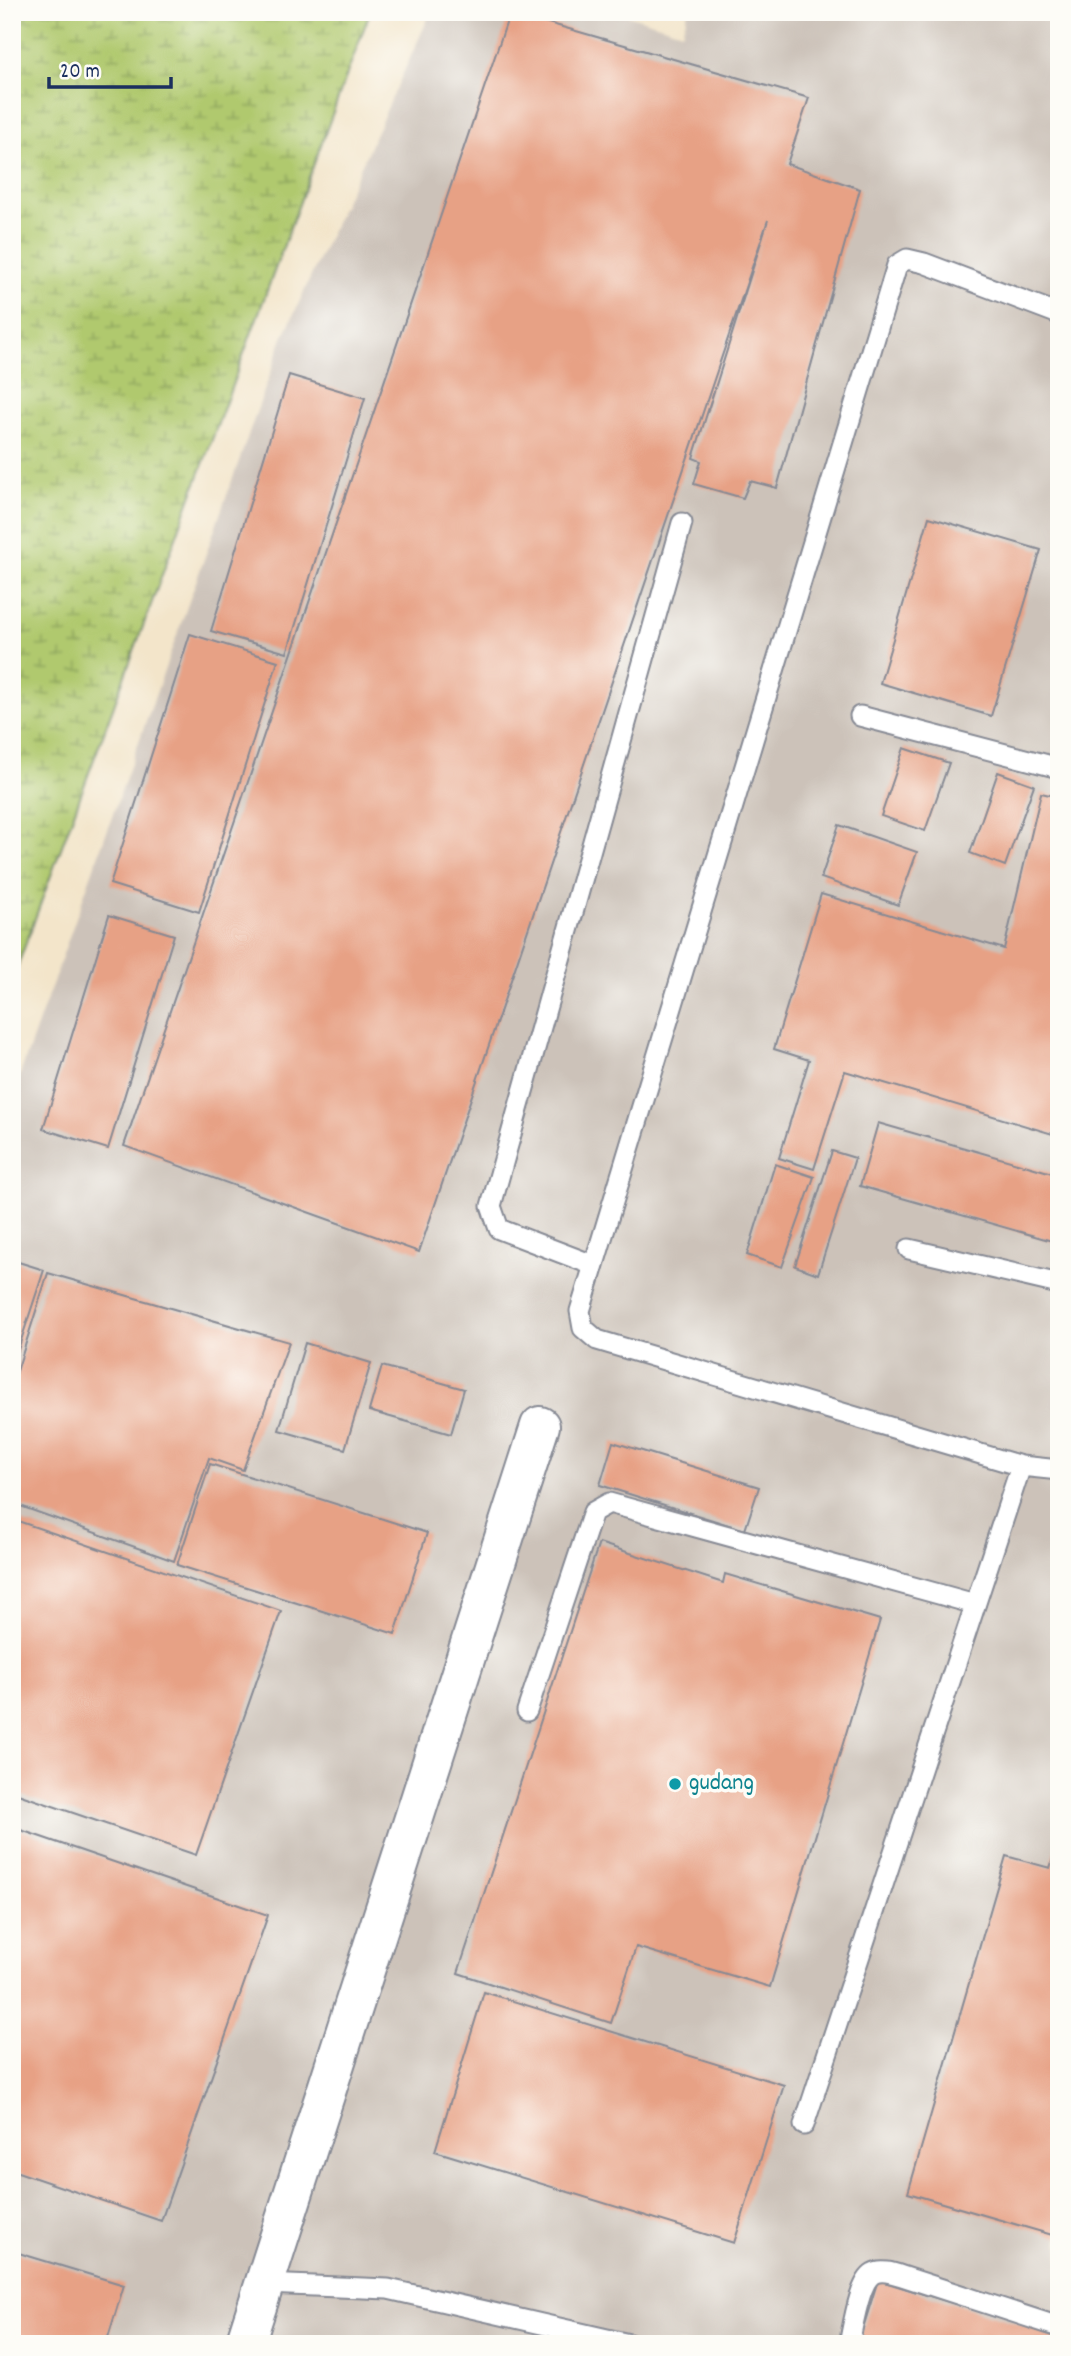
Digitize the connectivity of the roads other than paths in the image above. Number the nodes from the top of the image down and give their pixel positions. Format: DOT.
graph roads {
  1 [pos="1059,314"];
  2 [pos="682,523"];
  3 [pos="860,716"];
  4 [pos="1059,768"];
  5 [pos="909,1249"];
  6 [pos="593,1265"];
  7 [pos="1059,1284"];
  8 [pos="540,1426"];
  9 [pos="1021,1466"];
  10 [pos="1059,1470"];
  11 [pos="975,1604"];
  12 [pos="527,1711"];
  13 [pos="804,2125"];
  14 [pos="264,2284"];
  15 [pos="1059,2327"];
  16 [pos="245,2344"];
  17 [pos="629,2344"];
  18 [pos="849,2344"];
  1 -- 6 [label="lane"];
  2 -- 6 [label="lane"];
  3 -- 4 [label="lane"];
  5 -- 7 [label="lane"];
  6 -- 9 [label="lane"];
  8 -- 14 [label="street"];
  9 -- 10 [label="lane"];
  9 -- 11 [label="lane"];
  11 -- 12 [label="lane"];
  11 -- 13 [label="lane"];
  14 -- 16 [label="street"];
  14 -- 17 [label="lane"];
  15 -- 18 [label="lane"];
}
